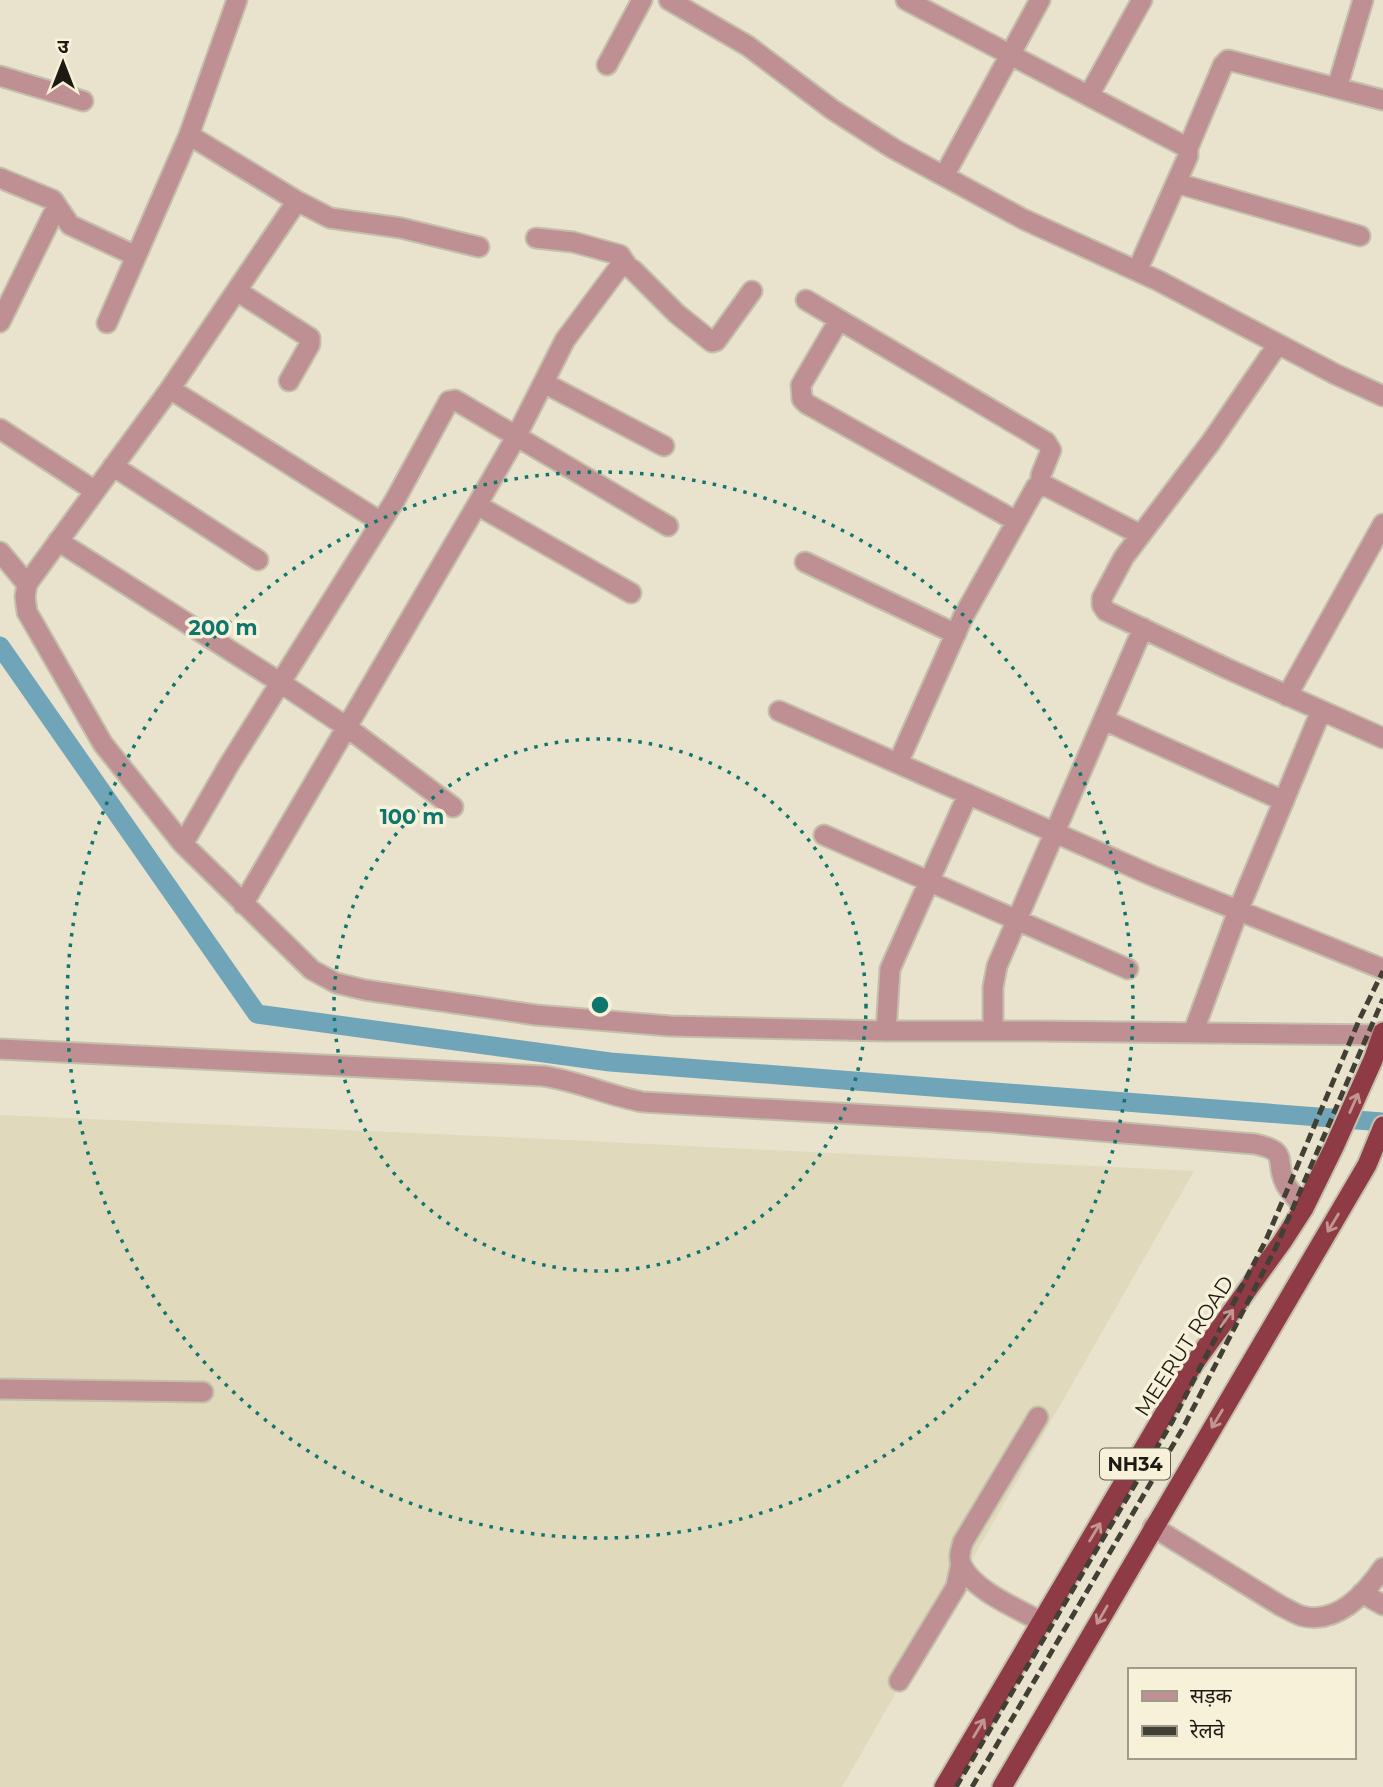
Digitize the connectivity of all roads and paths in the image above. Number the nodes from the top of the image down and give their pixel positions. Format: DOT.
graph roads {
  1 [pos="237,0"];
  2 [pos="642,0"];
  3 [pos="669,0"];
  4 [pos="906,0"];
  5 [pos="1040,0"];
  6 [pos="1142,0"];
  7 [pos="1363,0"];
  8 [pos="1011,55"];
  9 [pos="607,65"];
  10 [pos="0,76"];
  11 [pos="1337,88"];
  12 [pos="1089,95"];
  13 [pos="1383,100"];
  14 [pos="83,101"];
  15 [pos="189,135"];
  16 [pos="1188,148"];
  17 [pos="944,176"];
  18 [pos="0,178"];
  19 [pos="1176,183"];
  20 [pos="297,201"];
  21 [pos="57,206"];
  22 [pos="1360,236"];
  23 [pos="536,238"];
  24 [pos="479,247"];
  25 [pos="136,256"];
  26 [pos="628,267"];
  27 [pos="1137,271"];
  28 [pos="752,290"];
  29 [pos="237,291"];
  30 [pos="806,300"];
  31 [pos="839,320"];
  32 [pos="0,322"];
  33 [pos="107,323"];
  34 [pos="1278,344"];
  35 [pos="289,381"];
  36 [pos="544,383"];
  37 [pos="170,388"];
  38 [pos="1383,396"];
  39 [pos="0,429"];
  40 [pos="516,437"];
  41 [pos="664,446"];
  42 [pos="113,466"];
  43 [pos="1040,486"];
  44 [pos="95,491"];
  45 [pos="478,505"];
  46 [pos="1016,521"];
  47 [pos="381,522"];
  48 [pos="1383,524"];
  49 [pos="668,526"];
  50 [pos="1141,535"];
  51 [pos="58,541"];
  52 [pos="0,552"];
  53 [pos="258,560"];
  54 [pos="805,562"];
  55 [pos="27,584"];
  56 [pos="631,593"];
  57 [pos="1143,628"];
  58 [pos="956,634"];
  59 [pos="281,682"];
  60 [pos="1287,695"];
  61 [pos="779,710"];
  62 [pos="1321,710"];
  63 [pos="1104,720"];
  64 [pos="348,728"];
  65 [pos="1383,738"];
  66 [pos="898,763"];
  67 [pos="968,794"];
  68 [pos="1284,801"];
  69 [pos="453,807"];
  70 [pos="1055,832"];
  71 [pos="824,835"];
  72 [pos="183,844"];
  73 [pos="928,883"];
  74 [pos="243,904"];
  75 [pos="1238,911"];
  76 [pos="1016,921"];
  77 [pos="1383,969"];
  78 [pos="1128,970"];
  79 [pos="886,1031"];
  80 [pos="993,1031"];
  81 [pos="1193,1033"];
  82 [pos="1382,1034"];
  83 [pos="0,1049"];
  84 [pos="1383,1126"];
  85 [pos="1304,1208"];
  86 [pos="0,1389"];
  87 [pos="203,1392"];
  88 [pos="1038,1417"];
  89 [pos="1153,1527"];
  90 [pos="961,1563"];
  91 [pos="1383,1568"];
  92 [pos="1362,1593"];
  93 [pos="1383,1605"];
  94 [pos="1042,1622"];
  95 [pos="899,1681"];
  96 [pos="944,1787"];
  97 [pos="1002,1787"];
  1 -- 15 [label="street"];
  2 -- 9 [label="street"];
  3 -- 17 [label="street"];
  4 -- 8 [label="street"];
  5 -- 8 [label="street"];
  6 -- 12 [label="street"];
  7 -- 11 [label="street"];
  8 -- 12 [label="street"];
  8 -- 17 [label="street"];
  10 -- 14 [label="street"];
  11 -- 13 [label="street"];
  11 -- 16 [label="street"];
  12 -- 16 [label="street"];
  15 -- 20 [label="street"];
  15 -- 25 [label="street"];
  16 -- 19 [label="street"];
  17 -- 27 [label="street"];
  18 -- 21 [label="street"];
  19 -- 22 [label="street"];
  19 -- 27 [label="street"];
  20 -- 24 [label="street"];
  20 -- 29 [label="street"];
  21 -- 25 [label="street"];
  21 -- 32 [label="street"];
  23 -- 26 [label="street"];
  25 -- 33 [label="street"];
  26 -- 28 [label="street"];
  26 -- 36 [label="street"];
  27 -- 34 [label="street"];
  29 -- 35 [label="street"];
  29 -- 37 [label="street"];
  30 -- 31 [label="street"];
  31 -- 43 [label="street"];
  31 -- 46 [label="street"];
  34 -- 38 [label="street"];
  34 -- 50 [label="street"];
  36 -- 40 [label="street"];
  36 -- 41 [label="street"];
  37 -- 42 [label="street"];
  37 -- 47 [label="street"];
  39 -- 44 [label="street"];
  40 -- 45 [label="street"];
  40 -- 47 [label="street"];
  40 -- 49 [label="street"];
  42 -- 44 [label="street"];
  42 -- 53 [label="street"];
  43 -- 46 [label="street"];
  43 -- 50 [label="street"];
  44 -- 51 [label="street"];
  45 -- 56 [label="street"];
  45 -- 64 [label="street"];
  46 -- 58 [label="street"];
  47 -- 59 [label="street"];
  48 -- 60 [label="street"];
  50 -- 57 [label="street"];
  51 -- 55 [label="street"];
  51 -- 59 [label="street"];
  52 -- 55 [label="street"];
  54 -- 58 [label="street"];
  55 -- 72 [label="street"];
  57 -- 60 [label="street"];
  57 -- 63 [label="street"];
  58 -- 66 [label="street"];
  59 -- 64 [label="street"];
  59 -- 72 [label="street"];
  60 -- 62 [label="street"];
  61 -- 66 [label="street"];
  62 -- 65 [label="street"];
  62 -- 68 [label="street"];
  63 -- 68 [label="street"];
  63 -- 70 [label="street"];
  64 -- 69 [label="street"];
  64 -- 74 [label="street"];
  66 -- 67 [label="street"];
  67 -- 70 [label="street"];
  67 -- 73 [label="street"];
  68 -- 75 [label="street"];
  70 -- 75 [label="street"];
  70 -- 76 [label="street"];
  71 -- 73 [label="street"];
  72 -- 74 [label="street"];
  73 -- 76 [label="street"];
  73 -- 79 [label="street"];
  74 -- 79 [label="street"];
  75 -- 77 [label="street"];
  75 -- 81 [label="street"];
  76 -- 78 [label="street"];
  76 -- 80 [label="street"];
  79 -- 80 [label="street"];
  80 -- 81 [label="street"];
  81 -- 82 [label="street"];
  85 -- 82 [label="highway, MEERUT ROAD / NH34, one-way"];
  83 -- 85 [label="street"];
  84 -- 89 [label="highway, NH34, one-way"];
  94 -- 85 [label="highway, MEERUT ROAD / NH34, one-way"];
  86 -- 87 [label="street"];
  88 -- 90 [label="street"];
  89 -- 92 [label="street"];
  89 -- 97 [label="highway, NH34, one-way"];
  90 -- 94 [label="street"];
  90 -- 95 [label="street"];
  91 -- 92 [label="street"];
  92 -- 93 [label="street"];
  96 -- 94 [label="highway, MEERUT ROAD / NH34, one-way"];
}
